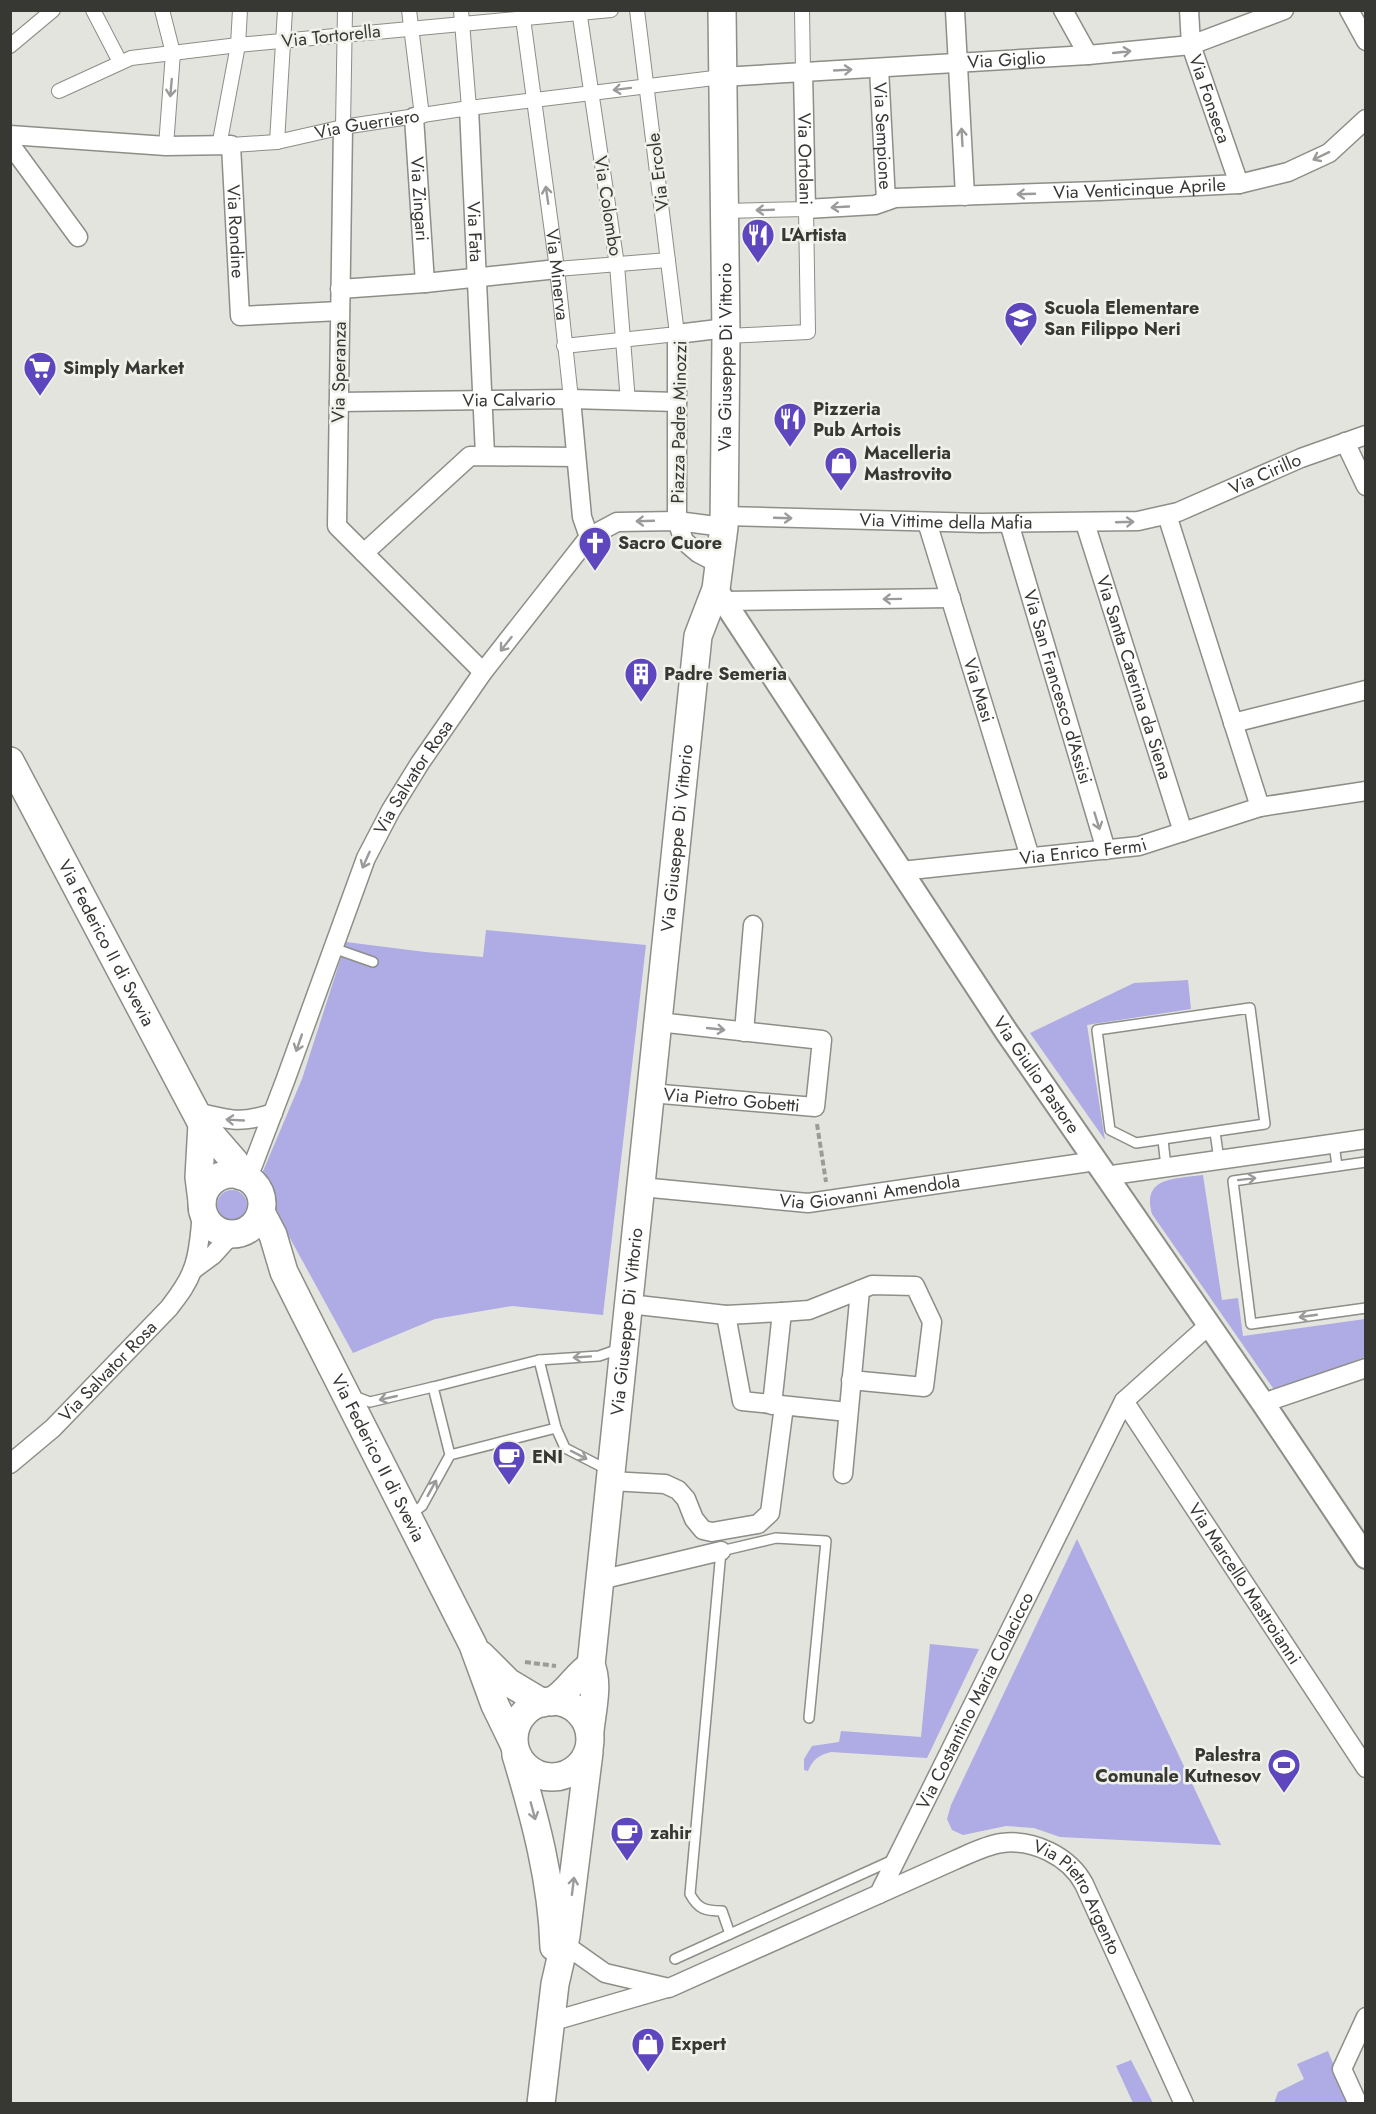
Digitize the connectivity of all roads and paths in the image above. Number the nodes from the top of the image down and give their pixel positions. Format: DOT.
graph roads {
  1 [pos="53,10"];
  2 [pos="93,10"];
  3 [pos="162,10"];
  4 [pos="240,10"];
  5 [pos="285,10"];
  6 [pos="345,10"];
  7 [pos="409,10"];
  8 [pos="611,10"];
  9 [pos="638,10"];
  10 [pos="722,10"];
  11 [pos="802,10"];
  12 [pos="955,10"];
  13 [pos="1063,10"];
  14 [pos="1189,10"];
  15 [pos="1284,10"];
  16 [pos="1349,10"];
  17 [pos="580,12"];
  18 [pos="1264,14"];
  19 [pos="523,15"];
  20 [pos="462,17"];
  21 [pos="411,28"];
  22 [pos="344,35"];
  23 [pos="283,41"];
  24 [pos="1365,41"];
  25 [pos="238,45"];
  26 [pos="1191,45"];
  27 [pos="10,46"];
  28 [pos="173,52"];
  29 [pos="1088,56"];
  30 [pos="120,62"];
  31 [pos="959,64"];
  32 [pos="879,68"];
  33 [pos="803,72"];
  34 [pos="722,77"];
  35 [pos="648,86"];
  36 [pos="59,91"];
  37 [pos="591,92"];
  38 [pos="534,99"];
  39 [pos="469,108"];
  40 [pos="418,117"];
  41 [pos="1365,119"];
  42 [pos="343,127"];
  43 [pos="10,135"];
  44 [pos="277,142"];
  45 [pos="10,144"];
  46 [pos="166,146"];
  47 [pos="225,146"];
  48 [pos="1239,184"];
  49 [pos="965,196"];
  50 [pos="890,200"];
  51 [pos="806,209"];
  52 [pos="724,211"];
  53 [pos="78,237"];
  54 [pos="668,260"];
  55 [pos="617,265"];
  56 [pos="556,269"];
  57 [pos="475,278"];
  58 [pos="425,283"];
  59 [pos="340,289"];
  60 [pos="340,311"];
  61 [pos="726,332"];
  62 [pos="677,334"];
  63 [pos="624,339"];
  64 [pos="564,346"];
  65 [pos="482,399"];
  66 [pos="571,399"];
  67 [pos="339,402"];
  68 [pos="628,402"];
  69 [pos="677,402"];
  70 [pos="1365,435"];
  71 [pos="1345,442"];
  72 [pos="484,455"];
  73 [pos="576,457"];
  74 [pos="1365,486"];
  75 [pos="1167,515"];
  76 [pos="677,521"];
  77 [pos="724,521"];
  78 [pos="927,522"];
  79 [pos="1009,523"];
  80 [pos="1085,523"];
  81 [pos="589,537"];
  82 [pos="364,553"];
  83 [pos="720,585"];
  84 [pos="951,598"];
  85 [pos="483,672"];
  86 [pos="1365,690"];
  87 [pos="1233,723"];
  88 [pos="10,761"];
  89 [pos="1365,791"];
  90 [pos="1260,807"];
  91 [pos="1183,832"];
  92 [pos="1106,850"];
  93 [pos="1030,857"];
  94 [pos="902,871"];
  95 [pos="753,925"];
  96 [pos="333,948"];
  97 [pos="373,962"];
  98 [pos="658,1023"];
  99 [pos="744,1032"];
  100 [pos="650,1093"];
  101 [pos="815,1107"];
  102 [pos="273,1113"];
  103 [pos="199,1118"];
  104 [pos="1215,1132"];
  105 [pos="1365,1139"];
  106 [pos="1163,1140"];
  107 [pos="1334,1144"];
  108 [pos="1219,1160"];
  109 [pos="1365,1162"];
  110 [pos="1337,1166"];
  111 [pos="1166,1167"];
  112 [pos="1100,1169"];
  113 [pos="242,1176"];
  114 [pos="641,1187"];
  115 [pos="828,1200"];
  116 [pos="202,1205"];
  117 [pos="261,1212"];
  118 [pos="234,1234"];
  119 [pos="194,1269"];
  120 [pos="284,1272"];
  121 [pos="860,1290"];
  122 [pos="629,1304"];
  123 [pos="1365,1308"];
  124 [pos="782,1312"];
  125 [pos="726,1315"];
  126 [pos="1209,1325"];
  127 [pos="624,1347"];
  128 [pos="539,1360"];
  129 [pos="1365,1368"];
  130 [pos="850,1380"];
  131 [pos="433,1387"];
  132 [pos="344,1392"];
  133 [pos="1124,1401"];
  134 [pos="1263,1403"];
  135 [pos="778,1406"];
  136 [pos="848,1412"];
  137 [pos="556,1428"];
  138 [pos="450,1455"];
  139 [pos="10,1464"];
  140 [pos="843,1474"];
  141 [pos="611,1476"];
  142 [pos="408,1516"];
  143 [pos="721,1551"];
  144 [pos="1365,1557"];
  145 [pos="600,1580"];
  146 [pos="473,1645"];
  147 [pos="522,1662"];
  148 [pos="587,1668"];
  149 [pos="547,1703"];
  150 [pos="809,1718"];
  151 [pos="590,1741"];
  152 [pos="515,1748"];
  153 [pos="1365,1768"];
  154 [pos="897,1858"];
  155 [pos="879,1894"];
  156 [pos="730,1934"];
  157 [pos="564,1944"];
  158 [pos="675,1959"];
  159 [pos="555,1984"];
  160 [pos="669,1988"];
  161 [pos="1365,2017"];
  162 [pos="550,2022"];
  163 [pos="542,2103"];
  164 [pos="1184,2103"];
  165 [pos="1358,2103"];
  1 -- 27 [label="street"];
  2 -- 30 [label="street"];
  3 -- 28 [label="street"];
  4 -- 25 [label="street, Via Rondine"];
  5 -- 23 [label="street"];
  6 -- 22 [label="street, Via Speranza"];
  7 -- 21 [label="street, Via Zingari"];
  8 -- 17 [label="street, Via Tortorella"];
  9 -- 35 [label="street, Via Ercole"];
  10 -- 34 [label="main road, Via Giuseppe Di Vittorio"];
  11 -- 33 [label="street, Via Ortolani"];
  12 -- 31 [label="street"];
  13 -- 29 [label="street"];
  14 -- 26 [label="street, Via Fonseca"];
  15 -- 18 [label="street, Via Giglio"];
  16 -- 24 [label="street"];
  17 -- 19 [label="street, Via Tortorella"];
  17 -- 37 [label="street, Via Colombo"];
  18 -- 26 [label="street, Via Giglio"];
  19 -- 20 [label="street, Via Tortorella"];
  19 -- 38 [label="street, Via Minerva"];
  20 -- 21 [label="street, Via Tortorella"];
  20 -- 39 [label="street, Via Fata"];
  21 -- 22 [label="street, Via Tortorella"];
  21 -- 40 [label="street, Via Zingari"];
  22 -- 23 [label="street, Via Tortorella"];
  22 -- 42 [label="street, Via Speranza"];
  23 -- 25 [label="street, Via Tortorella"];
  23 -- 44 [label="street"];
  25 -- 28 [label="street, Via Tortorella"];
  25 -- 47 [label="street, Via Rondine"];
  29 -- 26 [label="street, Via Giglio, one-way"];
  26 -- 48 [label="street, Via Fonseca"];
  28 -- 30 [label="street, Via Tortorella"];
  28 -- 46 [label="street, one-way"];
  29 -- 31 [label="street, Via Giglio"];
  30 -- 36 [label="street, Via Tortorella"];
  31 -- 32 [label="street, Via Giglio"];
  49 -- 31 [label="street, one-way"];
  33 -- 32 [label="street, Via Giglio, one-way"];
  32 -- 50 [label="street, Via Sempione"];
  33 -- 34 [label="street, Via Giglio"];
  33 -- 51 [label="street, Via Ortolani"];
  34 -- 35 [label="street, Via Guerriero"];
  34 -- 52 [label="main road, Via Giuseppe Di Vittorio"];
  35 -- 37 [label="street, Via Guerriero, one-way"];
  35 -- 54 [label="street, Via Ercole"];
  37 -- 38 [label="street, Via Guerriero"];
  37 -- 55 [label="street, Via Colombo"];
  38 -- 39 [label="street, Via Guerriero"];
  56 -- 38 [label="street, Via Minerva, one-way"];
  39 -- 40 [label="street, Via Guerriero"];
  39 -- 57 [label="street, Via Fata"];
  40 -- 42 [label="street, Via Guerriero"];
  40 -- 58 [label="street, Via Zingari"];
  41 -- 48 [label="street, Via Venticinque Aprile, one-way"];
  42 -- 44 [label="street, Via Guerriero"];
  42 -- 59 [label="street, Via Speranza"];
  43 -- 46 [label="street, Via Guerriero"];
  44 -- 47 [label="street, Via Guerriero"];
  45 -- 53 [label="street"];
  46 -- 47 [label="street, Via Guerriero"];
  47 -- 60 [label="street, Via Rondine"];
  48 -- 49 [label="street, Via Venticinque Aprile, one-way"];
  49 -- 50 [label="street, Via Venticinque Aprile"];
  50 -- 51 [label="street, Via Venticinque Aprile, one-way"];
  51 -- 52 [label="street, one-way"];
  51 -- 61 [label="street, Via Ortolani"];
  52 -- 61 [label="main road, Via Giuseppe Di Vittorio"];
  54 -- 55 [label="street"];
  54 -- 62 [label="street, Via Ercole"];
  55 -- 56 [label="street"];
  55 -- 63 [label="street, Via Colombo"];
  56 -- 57 [label="street"];
  56 -- 64 [label="street, Via Minerva"];
  57 -- 58 [label="street"];
  57 -- 65 [label="street, Via Fata"];
  58 -- 59 [label="street"];
  59 -- 60 [label="street, Via Speranza"];
  60 -- 67 [label="street, Via Speranza"];
  61 -- 62 [label="street, Piazza Padre Minozzi"];
  61 -- 77 [label="main road, Via Giuseppe Di Vittorio"];
  62 -- 63 [label="street"];
  62 -- 69 [label="street, Piazza Padre Minozzi"];
  63 -- 64 [label="street"];
  63 -- 68 [label="street, Via Colombo"];
  64 -- 66 [label="street, Via Minerva"];
  65 -- 66 [label="street, Via Calvario"];
  65 -- 67 [label="street, Via Calvario"];
  65 -- 72 [label="street, Via Fata"];
  66 -- 68 [label="street, Via Calvario"];
  66 -- 73 [label="street, Via Minerva"];
  67 -- 82 [label="street, Via Speranza"];
  68 -- 69 [label="street, Via Calvario"];
  69 -- 76 [label="street, Piazza Padre Minozzi"];
  70 -- 71 [label="street, Via Cirillo"];
  71 -- 74 [label="street"];
  71 -- 75 [label="street, Via Cirillo"];
  72 -- 73 [label="street"];
  72 -- 82 [label="street"];
  73 -- 81 [label="street, Via Minerva"];
  80 -- 75 [label="street, Via Vittime della Mafia, one-way"];
  75 -- 87 [label="street"];
  76 -- 77 [label="street, Via Salvator Rosa"];
  76 -- 81 [label="street, Via Salvator Rosa, one-way"];
  76 -- 83 [label="street"];
  77 -- 78 [label="street, Via Vittime della Mafia, one-way"];
  77 -- 83 [label="main road, Via Giuseppe Di Vittorio"];
  78 -- 79 [label="street, Via Vittime della Mafia"];
  78 -- 84 [label="street, Via Masi"];
  79 -- 80 [label="street, Via Vittime della Mafia"];
  79 -- 92 [label="street, Via San Francesco d'Assisi, one-way"];
  80 -- 91 [label="street, Via Santa Caterina da Siena"];
  81 -- 85 [label="street, Via Salvator Rosa, one-way"];
  82 -- 85 [label="street, Via Speranza"];
  84 -- 83 [label="street, one-way"];
  83 -- 94 [label="street, Via Giulio Pastore"];
  83 -- 98 [label="main road, Via Giuseppe Di Vittorio"];
  84 -- 93 [label="street, Via Masi"];
  85 -- 96 [label="street, Via Salvator Rosa, one-way"];
  86 -- 87 [label="street"];
  87 -- 90 [label="street"];
  88 -- 103 [label="main road, Via Federico II di Svevia"];
  89 -- 90 [label="street, Via Enrico Fermi"];
  90 -- 91 [label="street, Via Enrico Fermi"];
  91 -- 92 [label="street, Via Enrico Fermi"];
  92 -- 93 [label="street, Via Enrico Fermi"];
  93 -- 94 [label="street, Via Enrico Fermi"];
  94 -- 112 [label="street, Via Giulio Pastore"];
  95 -- 99 [label="street"];
  96 -- 97 [label="lane"];
  96 -- 102 [label="street, Via Salvator Rosa, one-way"];
  98 -- 99 [label="street, one-way"];
  98 -- 100 [label="main road, Via Giuseppe Di Vittorio"];
  99 -- 101 [label="street"];
  100 -- 101 [label="street, Via Pietro Gobetti"];
  100 -- 114 [label="main road, Via Giuseppe Di Vittorio"];
  101 -- 115 [label="path"];
  102 -- 103 [label="street, one-way"];
  102 -- 113 [label="street, Via Salvator Rosa"];
  103 -- 113 [label="main road, Via Federico II di Svevia"];
  103 -- 116 [label="main road"];
  104 -- 106 [label="lane"];
  104 -- 106 [label="lane"];
  104 -- 108 [label="lane"];
  105 -- 107 [label="street, Via Giovanni Amendola"];
  106 -- 111 [label="lane"];
  107 -- 108 [label="street, Via Giovanni Amendola"];
  107 -- 110 [label="lane"];
  108 -- 111 [label="street, Via Giovanni Amendola"];
  109 -- 110 [label="lane"];
  123 -- 110 [label="lane, one-way"];
  111 -- 112 [label="street, Via Giovanni Amendola"];
  112 -- 115 [label="street, Via Giovanni Amendola"];
  112 -- 126 [label="street, Via Giulio Pastore"];
  113 -- 116 [label="main road"];
  113 -- 117 [label="main road"];
  114 -- 115 [label="street, Via Giovanni Amendola"];
  114 -- 122 [label="main road, Via Giuseppe Di Vittorio"];
  116 -- 118 [label="main road"];
  116 -- 119 [label="street"];
  117 -- 118 [label="main road"];
  117 -- 120 [label="main road"];
  118 -- 119 [label="street"];
  118 -- 120 [label="main road"];
  119 -- 139 [label="street, Via Salvator Rosa"];
  120 -- 132 [label="main road, Via Federico II di Svevia"];
  121 -- 124 [label="street"];
  121 -- 130 [label="street"];
  121 -- 130 [label="street"];
  122 -- 125 [label="street"];
  122 -- 127 [label="main road, Via Giuseppe Di Vittorio"];
  124 -- 125 [label="street"];
  124 -- 135 [label="street"];
  125 -- 135 [label="street"];
  126 -- 133 [label="street, Via Costantino Maria Colacicco"];
  126 -- 134 [label="street, Via Giulio Pastore"];
  127 -- 128 [label="lane, one-way"];
  127 -- 141 [label="main road, Via Giuseppe Di Vittorio"];
  128 -- 131 [label="lane"];
  128 -- 137 [label="lane"];
  129 -- 134 [label="street"];
  130 -- 136 [label="street"];
  131 -- 132 [label="lane, one-way"];
  131 -- 138 [label="lane"];
  132 -- 142 [label="main road, Via Federico II di Svevia"];
  133 -- 153 [label="street, Via Marcello Mastroianni"];
  133 -- 154 [label="street, Via Costantino Maria Colacicco"];
  134 -- 144 [label="street, Via Giulio Pastore"];
  135 -- 136 [label="street"];
  135 -- 141 [label="street"];
  136 -- 140 [label="street"];
  137 -- 138 [label="lane"];
  137 -- 141 [label="lane, one-way"];
  142 -- 138 [label="lane, one-way"];
  141 -- 145 [label="main road, Via Giuseppe Di Vittorio"];
  142 -- 146 [label="main road, Via Federico II di Svevia"];
  143 -- 145 [label="street"];
  143 -- 150 [label="lane"];
  143 -- 156 [label="lane"];
  145 -- 148 [label="main road, Via Giuseppe Di Vittorio"];
  146 -- 149 [label="main road, Via Federico II di Svevia"];
  146 -- 152 [label="main road, Via Federico II di Svevia"];
  147 -- 148 [label="path"];
  148 -- 149 [label="main road"];
  148 -- 151 [label="main road, Via Giuseppe Di Vittorio"];
  149 -- 151 [label="main road"];
  149 -- 152 [label="main road"];
  151 -- 152 [label="main road"];
  157 -- 151 [label="main road, Via Federico II di Svevia, one-way"];
  152 -- 159 [label="main road, Via Federico II di Svevia, one-way"];
  154 -- 155 [label="street, Via Costantino Maria Colacicco"];
  154 -- 156 [label="lane"];
  155 -- 160 [label="street"];
  155 -- 164 [label="street, Via Pietro Argento"];
  156 -- 158 [label="lane"];
  157 -- 159 [label="main road, Via Federico II di Svevia"];
  157 -- 160 [label="street"];
  159 -- 162 [label="main road, Via Federico II di Svevia"];
  160 -- 162 [label="street"];
  161 -- 165 [label="street"];
  162 -- 163 [label="main road, Via Federico II di Svevia"];
}
